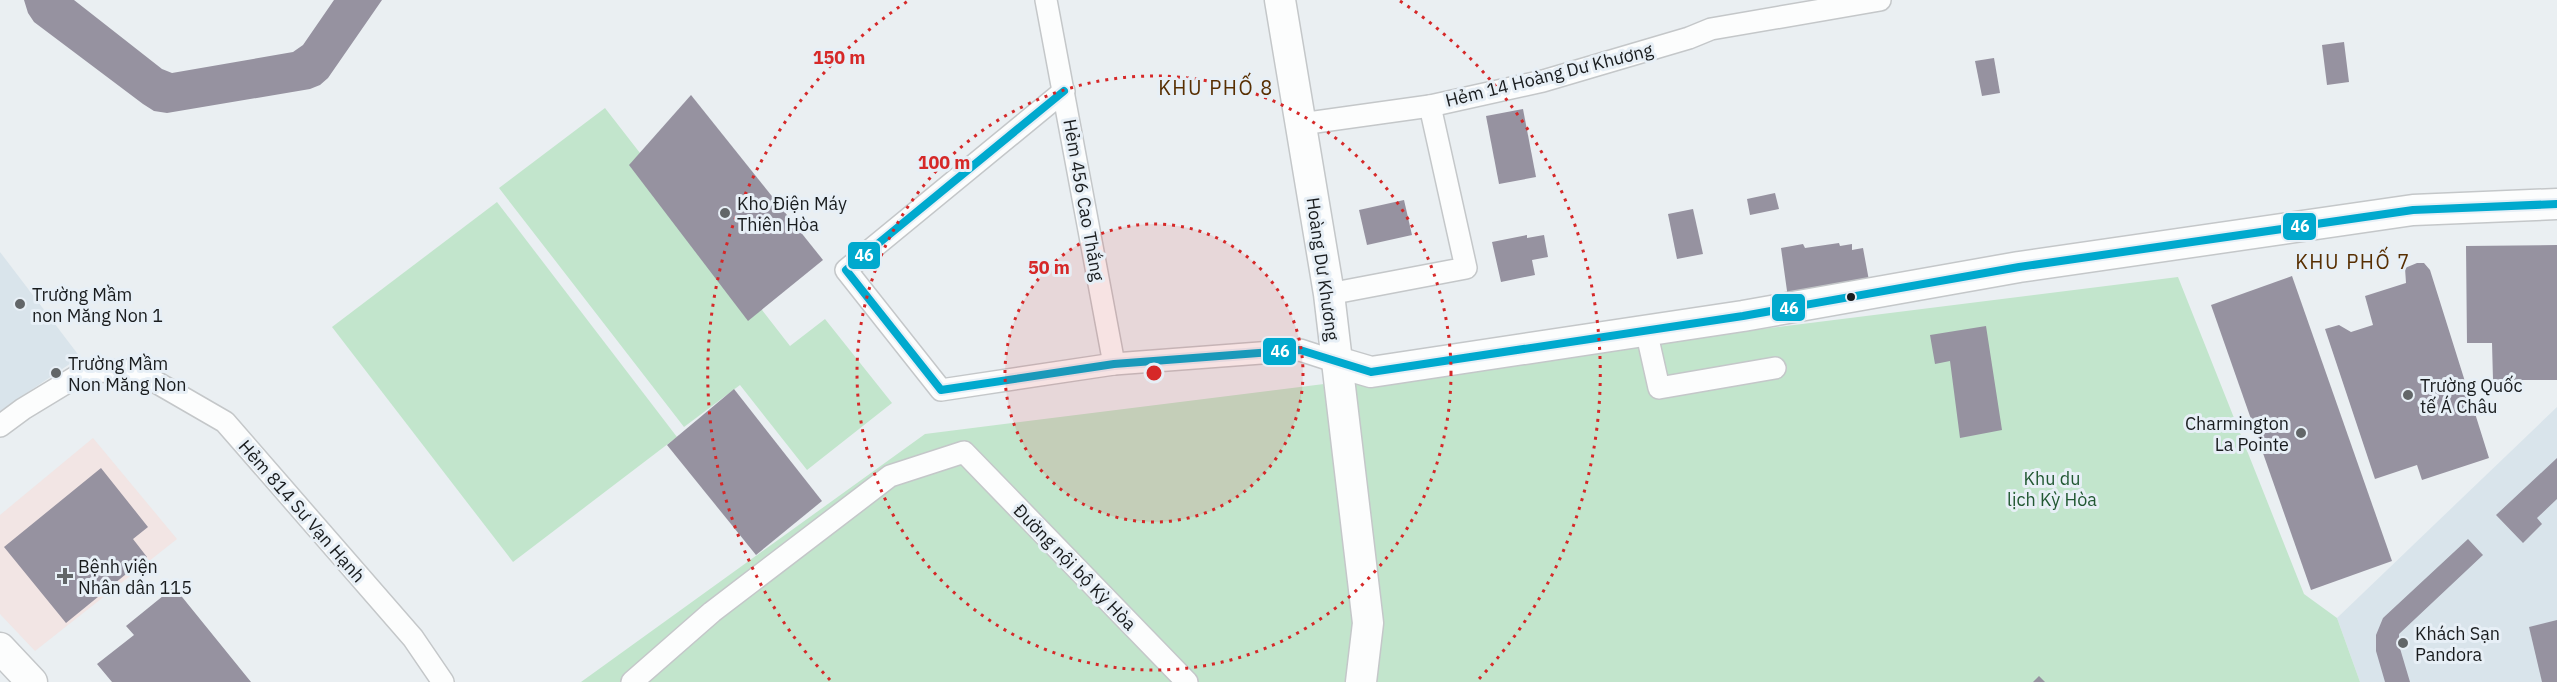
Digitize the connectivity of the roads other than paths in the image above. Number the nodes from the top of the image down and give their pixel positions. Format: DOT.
graph roads {
  1 [pos="1046,0"];
  2 [pos="1280,0"];
  3 [pos="1880,0"];
  4 [pos="1064,91"];
  5 [pos="1430,106"];
  6 [pos="1301,124"];
  7 [pos="2557,204"];
  8 [pos="1329,294"];
  9 [pos="1646,330"];
  10 [pos="1337,362"];
  11 [pos="1114,364"];
  12 [pos="1775,368"];
  13 [pos="0,426"];
  14 [pos="0,648"];
  15 [pos="33,682"];
  16 [pos="442,682"];
  17 [pos="632,682"];
  18 [pos="1186,682"];
  19 [pos="1361,682"];
  1 -- 4 [label="street, Hẻm 456 Cao Thắng"];
  2 -- 6 [label="street, Hoàng Dư Khương"];
  3 -- 5 [label="street, Hẻm 14 Hoàng Dư Khương"];
  4 -- 11 [label="street, Hẻm 456 Cao Thắng"];
  4 -- 11 [label="street"];
  5 -- 6 [label="street, Hẻm 14 Hoàng Dư Khương"];
  5 -- 8 [label="street"];
  6 -- 8 [label="street, Hoàng Dư Khương"];
  7 -- 9 [label="street"];
  8 -- 10 [label="street, Hoàng Dư Khương"];
  9 -- 10 [label="street"];
  9 -- 12 [label="street"];
  10 -- 11 [label="street"];
  10 -- 19 [label="street, Hoàng Dư Khương"];
  13 -- 16 [label="street, Hẻm 814 Sư Vạn Hạnh"];
  14 -- 15 [label="street"];
  17 -- 18 [label="street, Đường nội bộ Kỳ Hòa"];
}
